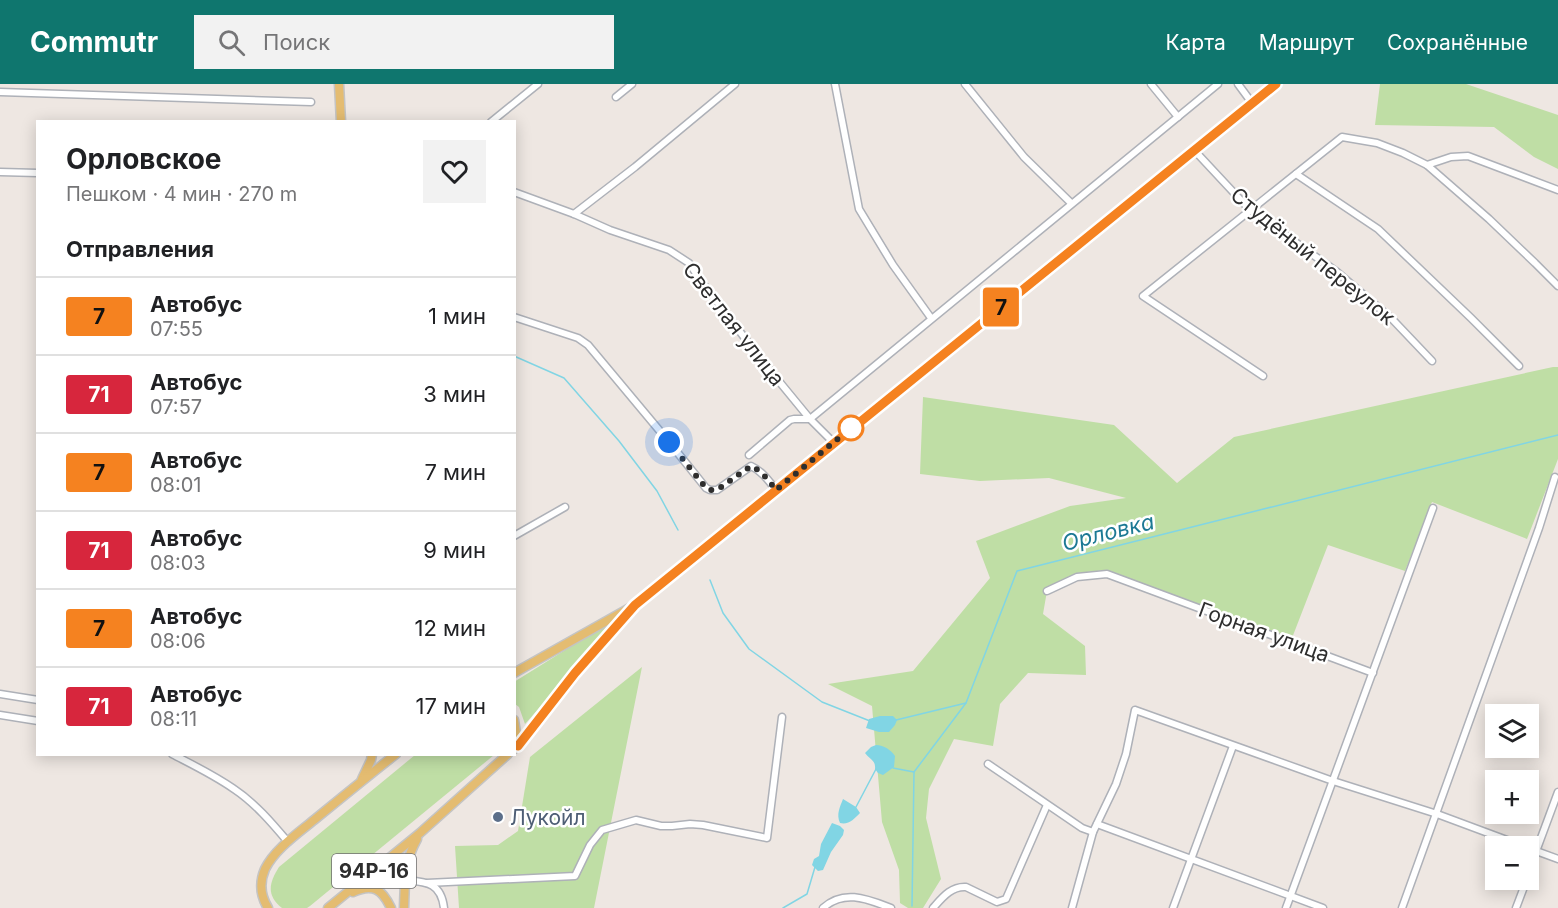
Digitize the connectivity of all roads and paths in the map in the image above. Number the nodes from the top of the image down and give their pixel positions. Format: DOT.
graph roads {
  1 [pos="339,84"];
  2 [pos="538,84"];
  3 [pos="632,84"];
  4 [pos="735,84"];
  5 [pos="835,84"];
  6 [pos="965,84"];
  7 [pos="1150,84"];
  8 [pos="1218,84"];
  9 [pos="1238,84"];
  10 [pos="1276,84"];
  11 [pos="0,92"];
  12 [pos="615,97"];
  13 [pos="311,102"];
  14 [pos="1252,103"];
  15 [pos="1178,117"];
  16 [pos="341,120"];
  17 [pos="493,120"];
  18 [pos="1194,150"];
  19 [pos="1427,165"];
  20 [pos="0,172"];
  21 [pos="36,173"];
  22 [pos="1296,174"];
  23 [pos="1558,190"];
  24 [pos="516,193"];
  25 [pos="1071,203"];
  26 [pos="1251,210"];
  27 [pos="574,214"];
  28 [pos="1558,286"];
  29 [pos="516,318"];
  30 [pos="931,318"];
  31 [pos="1432,361"];
  32 [pos="1519,366"];
  33 [pos="1263,376"];
  34 [pos="810,419"];
  35 [pos="834,443"];
  36 [pos="749,455"];
  37 [pos="1555,477"];
  38 [pos="776,490"];
  39 [pos="565,507"];
  40 [pos="1433,508"];
  41 [pos="516,535"];
  42 [pos="1047,591"];
  43 [pos="635,605"];
  44 [pos="516,672"];
  45 [pos="1372,672"];
  46 [pos="0,694"];
  47 [pos="36,700"];
  48 [pos="0,716"];
  49 [pos="782,717"];
  50 [pos="36,722"];
  51 [pos="1233,746"];
  52 [pos="516,747"];
  53 [pos="175,756"];
  54 [pos="372,756"];
  55 [pos="394,756"];
  56 [pos="506,756"];
  57 [pos="988,764"];
  58 [pos="1333,781"];
  59 [pos="361,782"];
  60 [pos="1558,792"];
  61 [pos="1047,805"];
  62 [pos="1437,814"];
  63 [pos="1097,824"];
  64 [pos="1093,832"];
  65 [pos="420,833"];
  66 [pos="1496,836"];
  67 [pos="288,842"];
  68 [pos="1539,843"];
  69 [pos="1539,852"];
  70 [pos="1191,859"];
  71 [pos="1558,859"];
  72 [pos="405,880"];
  73 [pos="427,882"];
  74 [pos="1523,890"];
  75 [pos="1291,896"];
  76 [pos="331,906"];
  77 [pos="268,908"];
  78 [pos="391,908"];
  79 [pos="404,908"];
  80 [pos="444,908"];
  81 [pos="823,908"];
  82 [pos="891,908"];
  83 [pos="933,908"];
  84 [pos="1072,908"];
  85 [pos="1173,908"];
  86 [pos="1286,908"];
  87 [pos="1323,908"];
  88 [pos="1402,908"];
  89 [pos="1516,908"];
  1 -- 16 [label="main road"];
  2 -- 17 [label="street"];
  3 -- 12 [label="street"];
  4 -- 27 [label="street"];
  5 -- 30 [label="street"];
  6 -- 25 [label="street"];
  7 -- 15 [label="street"];
  8 -- 15 [label="street"];
  9 -- 14 [label="street"];
  10 -- 14 [label="main road"];
  11 -- 13 [label="street"];
  14 -- 18 [label="main road"];
  15 -- 25 [label="street"];
  18 -- 26 [label="street, Студёный переулок"];
  18 -- 35 [label="main road"];
  19 -- 22 [label="street"];
  19 -- 23 [label="street"];
  19 -- 28 [label="street"];
  20 -- 21 [label="street"];
  22 -- 26 [label="street"];
  22 -- 32 [label="street"];
  24 -- 27 [label="street, Светлая улица"];
  25 -- 30 [label="street"];
  26 -- 31 [label="street, Студёный переулок"];
  26 -- 33 [label="street"];
  27 -- 34 [label="street, Светлая улица"];
  29 -- 38 [label="street"];
  30 -- 34 [label="street"];
  34 -- 35 [label="street, Светлая улица"];
  34 -- 36 [label="street"];
  35 -- 38 [label="main road"];
  37 -- 62 [label="street"];
  38 -- 43 [label="main road"];
  39 -- 41 [label="street"];
  40 -- 45 [label="street"];
  42 -- 45 [label="street, Горная улица"];
  43 -- 44 [label="main road"];
  43 -- 52 [label="main road"];
  45 -- 58 [label="street"];
  46 -- 47 [label="street"];
  48 -- 50 [label="street"];
  49 -- 73 [label="street"];
  51 -- 58 [label="street"];
  51 -- 63 [label="street"];
  51 -- 70 [label="street"];
  53 -- 67 [label="street"];
  54 -- 59 [label="main road"];
  55 -- 59 [label="main road"];
  56 -- 65 [label="main road, 94Р-16"];
  57 -- 61 [label="street"];
  58 -- 62 [label="street"];
  58 -- 75 [label="street"];
  59 -- 67 [label="main road"];
  60 -- 68 [label="street"];
  61 -- 64 [label="street"];
  61 -- 83 [label="street"];
  62 -- 66 [label="street"];
  62 -- 88 [label="street"];
  63 -- 64 [label="street"];
  63 -- 70 [label="street"];
  64 -- 84 [label="street"];
  65 -- 72 [label="main road, 94Р-16"];
  65 -- 76 [label="main road, 94Р-16"];
  67 -- 77 [label="main road"];
  69 -- 71 [label="street"];
  70 -- 75 [label="street"];
  70 -- 85 [label="street"];
  72 -- 73 [label="street"];
  72 -- 79 [label="main road, 94Р-16"];
  73 -- 80 [label="street"];
  74 -- 89 [label="street"];
  75 -- 86 [label="street"];
  75 -- 87 [label="street"];
  76 -- 78 [label="main road, 94Р-16"];
  81 -- 82 [label="street"];
}
